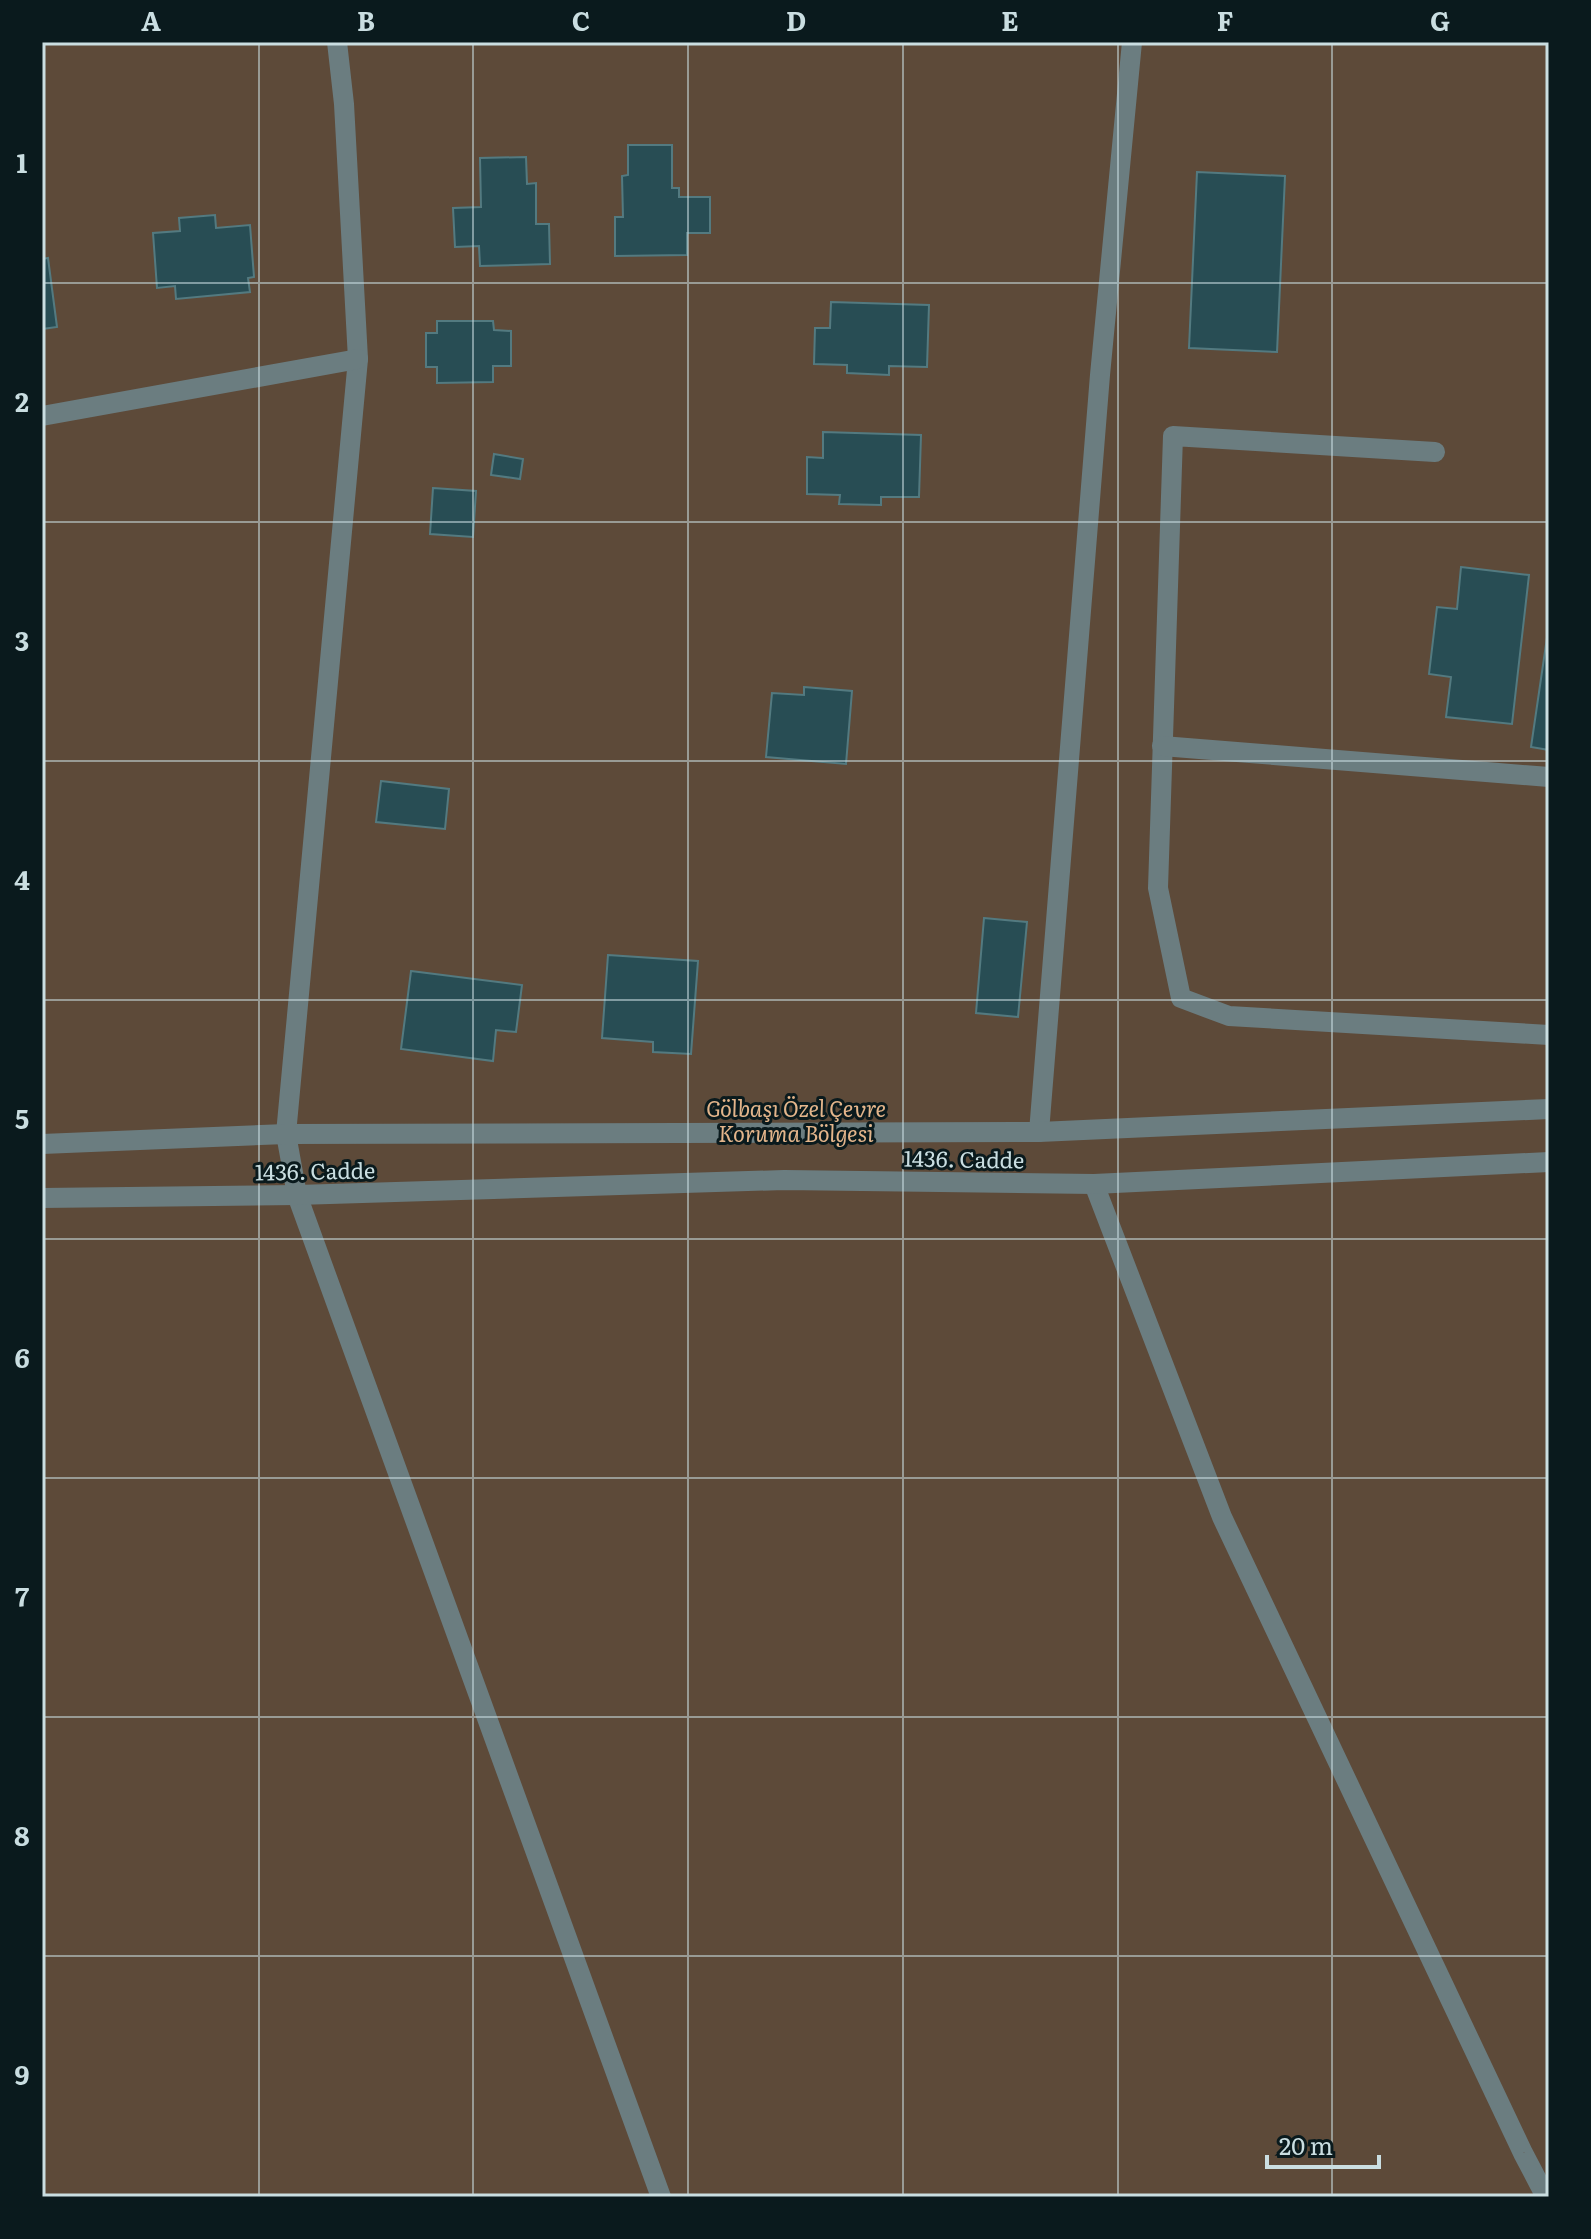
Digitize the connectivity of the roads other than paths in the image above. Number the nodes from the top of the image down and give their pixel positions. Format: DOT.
graph roads {
  1 [pos="337,42"];
  2 [pos="1132,42"];
  3 [pos="358,359"];
  4 [pos="42,416"];
  5 [pos="1435,452"];
  6 [pos="1162,746"];
  7 [pos="1549,777"];
  8 [pos="1549,1035"];
  9 [pos="1549,1109"];
  10 [pos="1039,1132"];
  11 [pos="286,1134"];
  12 [pos="42,1144"];
  13 [pos="1549,1162"];
  14 [pos="1094,1184"];
  15 [pos="297,1195"];
  16 [pos="42,1198"];
  17 [pos="661,2197"];
  18 [pos="1546,2197"];
  1 -- 3 [label="street"];
  2 -- 10 [label="street"];
  3 -- 4 [label="street"];
  3 -- 11 [label="street"];
  5 -- 6 [label="street"];
  6 -- 7 [label="street"];
  6 -- 8 [label="street"];
  9 -- 10 [label="street, 1436. Cadde"];
  10 -- 11 [label="street, 1436. Cadde"];
  11 -- 12 [label="street, 1436. Cadde"];
  11 -- 15 [label="street"];
  13 -- 14 [label="street, 1436. Cadde"];
  14 -- 15 [label="street, 1436. Cadde"];
  14 -- 18 [label="street"];
  15 -- 16 [label="street, 1436. Cadde"];
  15 -- 17 [label="street"];
}
